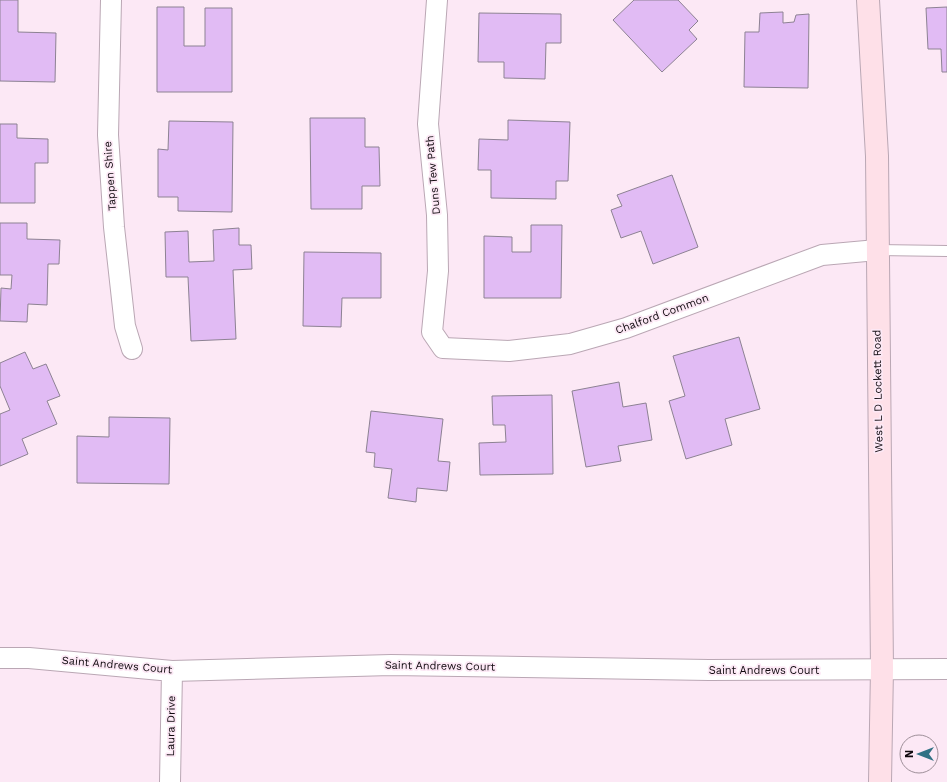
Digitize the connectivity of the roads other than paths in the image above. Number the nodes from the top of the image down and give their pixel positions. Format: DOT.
graph roads {
  1 [pos="111,0"];
  2 [pos="437,0"];
  3 [pos="868,0"];
  4 [pos="877,250"];
  5 [pos="947,251"];
  6 [pos="443,348"];
  7 [pos="132,349"];
  8 [pos="0,658"];
  9 [pos="882,669"];
  10 [pos="947,669"];
  11 [pos="172,671"];
  12 [pos="170,782"];
  13 [pos="880,782"];
  1 -- 7 [label="street, Tappen Shire"];
  2 -- 6 [label="street, Duns Tew Path"];
  3 -- 4 [label="main road, West L D Lockett Road"];
  4 -- 5 [label="lane"];
  4 -- 6 [label="street, Chalford Common"];
  4 -- 9 [label="main road, West L D Lockett Road"];
  8 -- 11 [label="street, Saint Andrews Court"];
  9 -- 10 [label="street, Saint Andrews Court"];
  9 -- 11 [label="street, Saint Andrews Court"];
  9 -- 13 [label="main road, West L D Lockett Road"];
  11 -- 12 [label="street, Laura Drive"];
}
